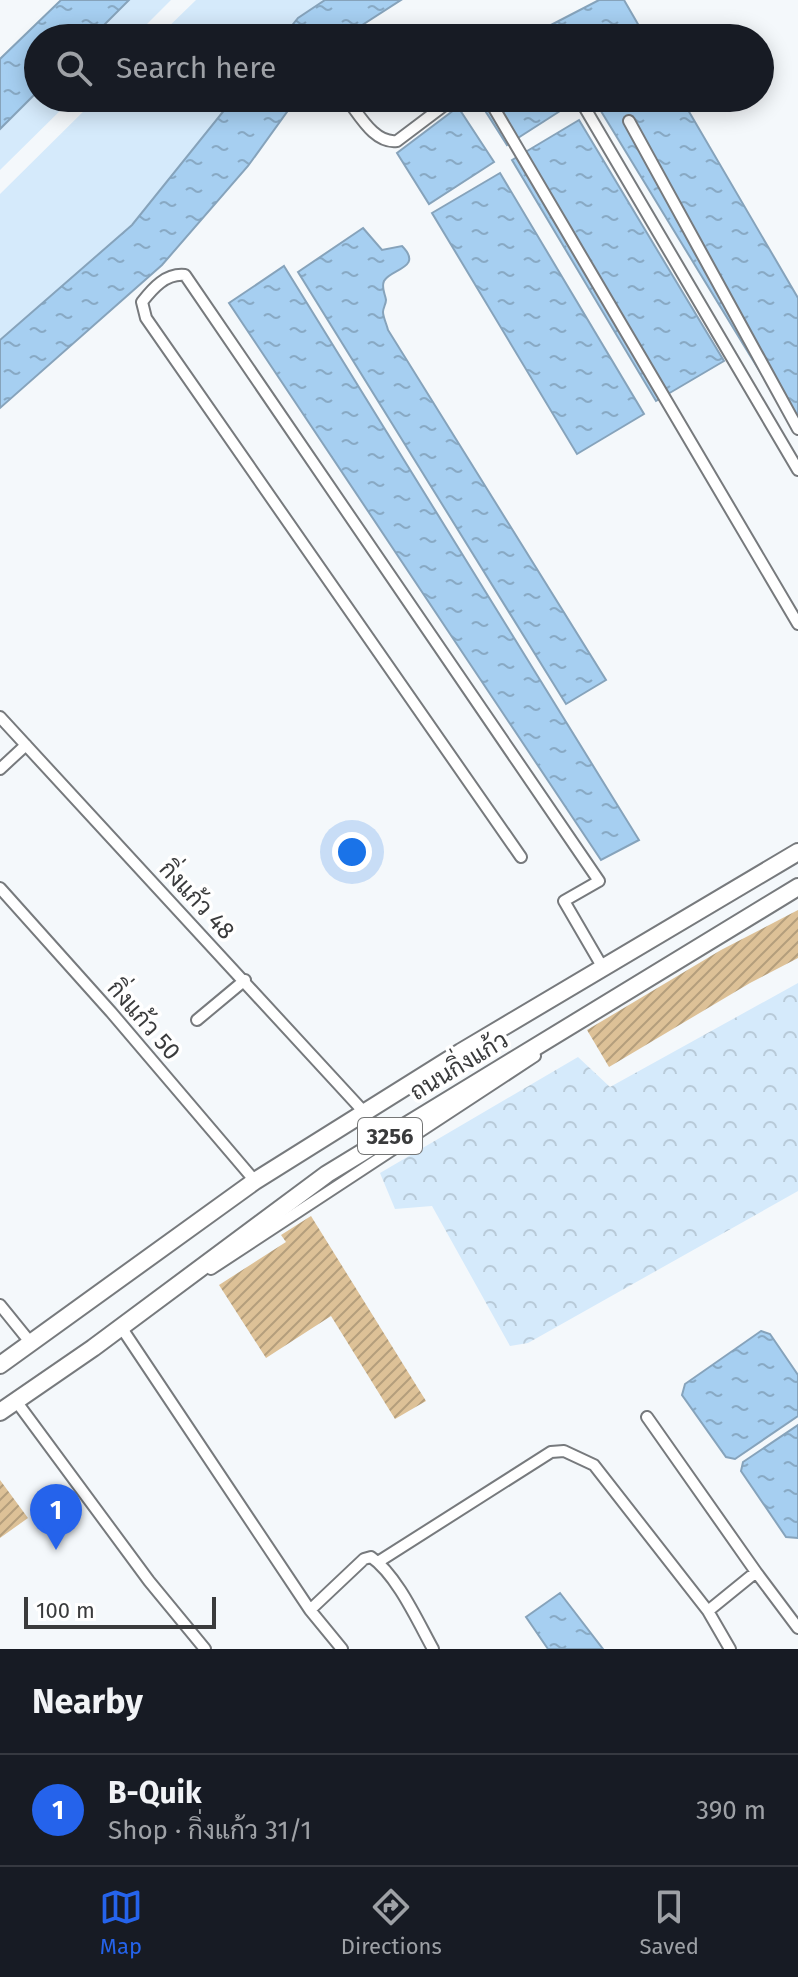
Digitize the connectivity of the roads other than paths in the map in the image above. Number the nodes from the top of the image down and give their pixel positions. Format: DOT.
graph roads {
  1 [pos="357,112"];
  2 [pos="435,112"];
  3 [pos="496,112"];
  4 [pos="587,112"];
  5 [pos="629,121"];
  6 [pos="798,429"];
  7 [pos="798,470"];
  8 [pos="798,624"];
  9 [pos="0,717"];
  10 [pos="26,745"];
  11 [pos="0,769"];
  12 [pos="798,852"];
  13 [pos="521,857"];
  14 [pos="798,887"];
  15 [pos="0,888"];
  16 [pos="603,968"];
  17 [pos="245,980"];
  18 [pos="197,1020"];
  19 [pos="364,1112"];
  20 [pos="255,1181"];
  21 [pos="0,1305"];
  22 [pos="121,1327"];
  23 [pos="30,1342"];
  24 [pos="0,1364"];
  25 [pos="16,1401"];
  26 [pos="0,1412"];
  27 [pos="647,1417"];
  28 [pos="378,1562"];
  29 [pos="756,1572"];
  30 [pos="310,1610"];
  31 [pos="708,1611"];
  32 [pos="798,1628"];
  33 [pos="205,1649"];
  34 [pos="342,1649"];
  35 [pos="433,1649"];
  36 [pos="730,1649"];
  1 -- 2 [label="street"];
  3 -- 8 [label="street"];
  4 -- 7 [label="street"];
  5 -- 6 [label="street"];
  9 -- 10 [label="street, กิ่งแก้ว 48"];
  10 -- 11 [label="street"];
  10 -- 17 [label="street, กิ่งแก้ว 48"];
  12 -- 16 [label="main road, ถนนกิ่งแก้ว / 3256"];
  13 -- 16 [label="street"];
  14 -- 22 [label="main road, ถนนกิ่งแก้ว / 3256"];
  15 -- 20 [label="street, กิ่งแก้ว 50"];
  16 -- 19 [label="main road, ถนนกิ่งแก้ว / 3256"];
  17 -- 18 [label="street"];
  17 -- 19 [label="street, กิ่งแก้ว 48"];
  19 -- 20 [label="main road, ถนนกิ่งแก้ว / 3256"];
  20 -- 23 [label="main road, ถนนกิ่งแก้ว / 3256"];
  21 -- 23 [label="street"];
  22 -- 25 [label="main road, ถนนกิ่งแก้ว / 3256"];
  22 -- 30 [label="street"];
  23 -- 24 [label="main road, ถนนกิ่งแก้ว / 3256"];
  25 -- 26 [label="main road, ถนนกิ่งแก้ว / 3256"];
  25 -- 33 [label="street"];
  27 -- 29 [label="street"];
  28 -- 30 [label="street"];
  28 -- 31 [label="street"];
  28 -- 35 [label="street"];
  29 -- 31 [label="street"];
  29 -- 32 [label="street"];
  30 -- 34 [label="street"];
  31 -- 36 [label="street"];
}
